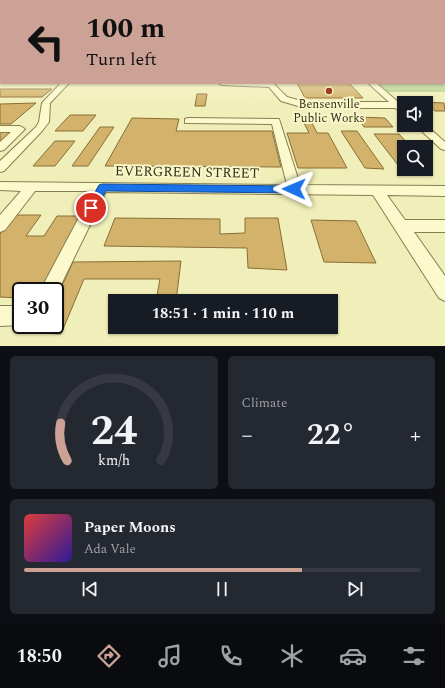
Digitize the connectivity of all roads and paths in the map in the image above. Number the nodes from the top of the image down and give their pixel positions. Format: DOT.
graph roads {
  1 [pos="64,84"];
  2 [pos="269,84"];
  3 [pos="373,84"];
  4 [pos="397,105"];
  5 [pos="188,121"];
  6 [pos="0,129"];
  7 [pos="428,132"];
  8 [pos="445,147"];
  9 [pos="0,148"];
  10 [pos="0,168"];
  11 [pos="0,186"];
  12 [pos="31,186"];
  13 [pos="102,187"];
  14 [pos="294,189"];
  15 [pos="377,190"];
  16 [pos="445,191"];
  17 [pos="0,226"];
  18 [pos="401,226"];
  19 [pos="445,226"];
  20 [pos="54,282"];
  21 [pos="445,292"];
  22 [pos="0,316"];
  23 [pos="12,316"];
  1 -- 10 [label="street"];
  2 -- 4 [label="street"];
  3 -- 4 [label="street"];
  5 -- 14 [label="street"];
  6 -- 9 [label="street"];
  7 -- 8 [label="street"];
  11 -- 12 [label="street, EVERGREEN STREET"];
  12 -- 13 [label="street, EVERGREEN STREET"];
  12 -- 17 [label="street"];
  13 -- 14 [label="street, EVERGREEN STREET"];
  13 -- 20 [label="street"];
  14 -- 15 [label="street, EVERGREEN STREET"];
  15 -- 16 [label="street, EVERGREEN STREET"];
  15 -- 18 [label="street"];
  18 -- 19 [label="street"];
  18 -- 21 [label="street"];
  22 -- 23 [label="street"];
}
